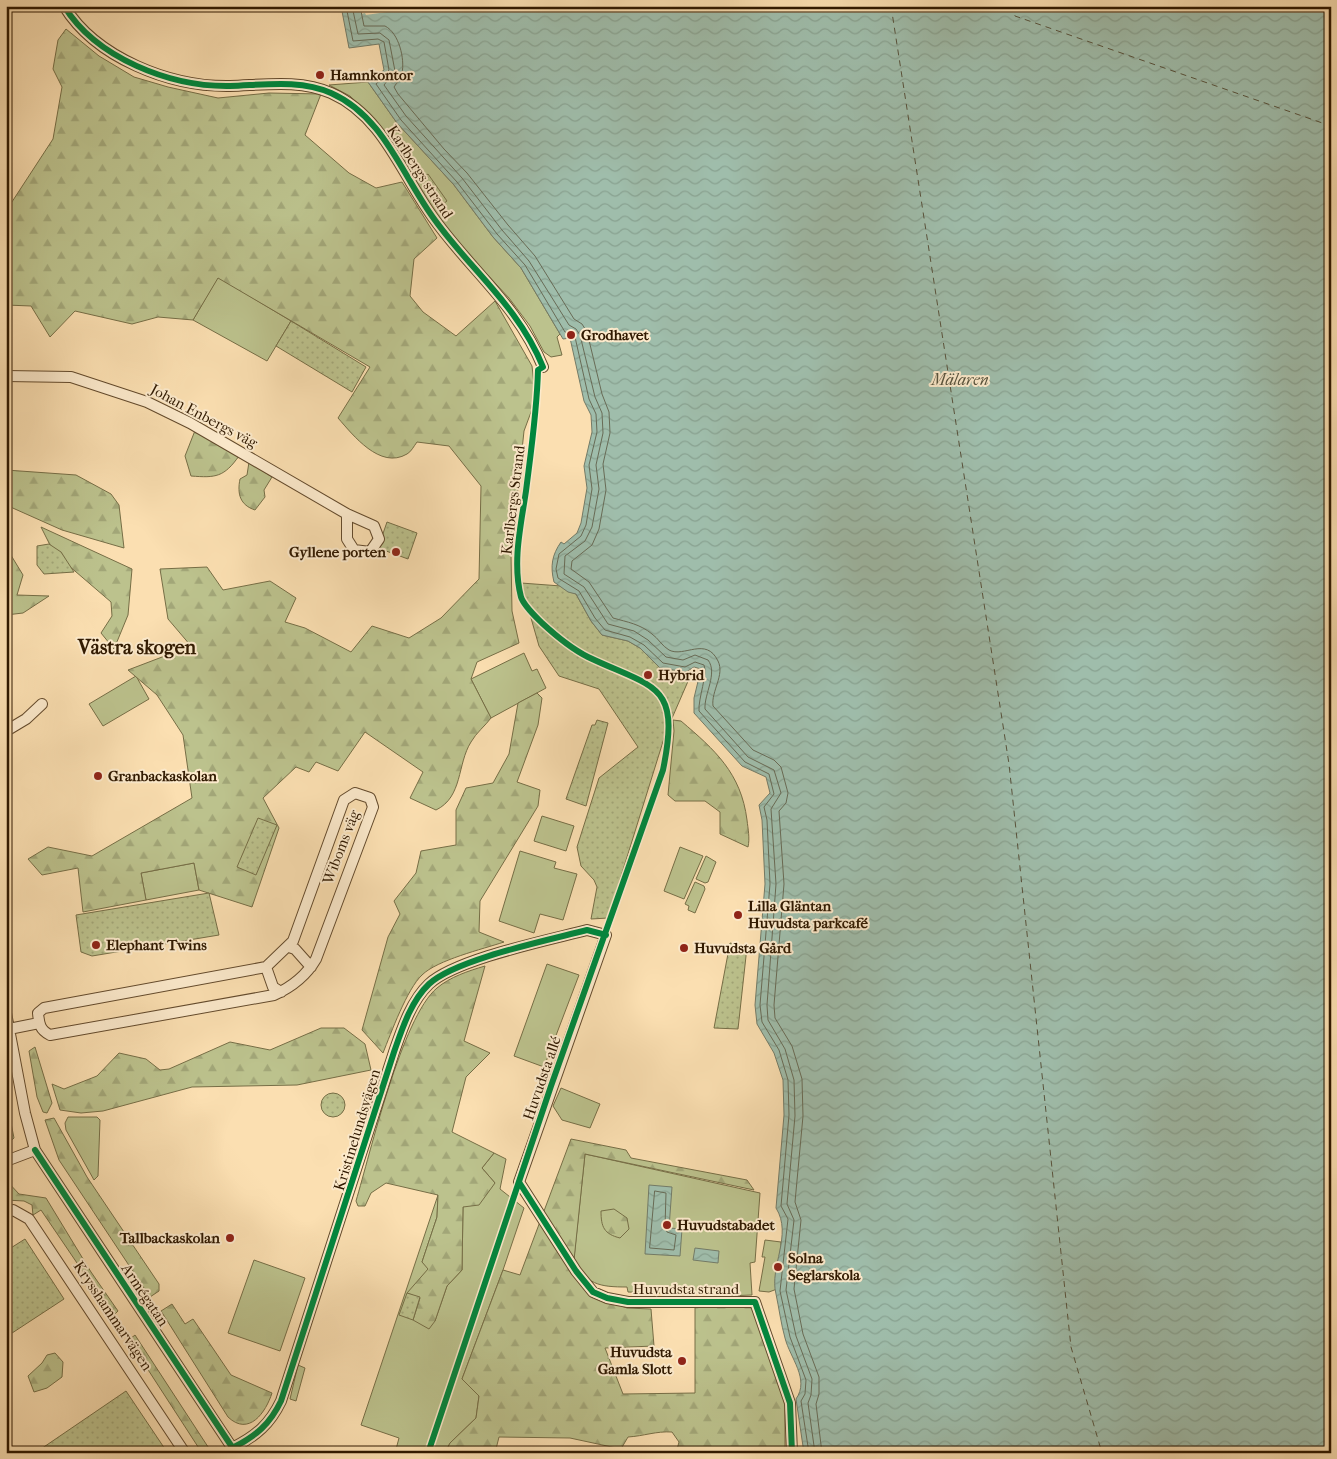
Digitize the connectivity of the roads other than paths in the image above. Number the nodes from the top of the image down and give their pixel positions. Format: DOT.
graph roads {
  1 [pos="64,6"];
  2 [pos="542,367"];
  3 [pos="6,376"];
  4 [pos="347,514"];
  5 [pos="42,704"];
  6 [pos="6,731"];
  7 [pos="606,935"];
  8 [pos="289,947"];
  9 [pos="266,967"];
  10 [pos="311,967"];
  11 [pos="281,992"];
  12 [pos="6,1013"];
  13 [pos="38,1023"];
  14 [pos="9,1029"];
  15 [pos="35,1150"];
  16 [pos="6,1161"];
  17 [pos="519,1182"];
  18 [pos="6,1213"];
  19 [pos="235,1450"];
  20 [pos="185,1453"];
  21 [pos="792,1453"];
  1 -- 2 [label="street, Karlbergs strand"];
  3 -- 4 [label="street, Johan Enbergs väg"];
  5 -- 6 [label="street"];
  7 -- 17 [label="street, Huvudsta allé"];
  7 -- 19 [label="street, Kristinelundsvägen"];
  8 -- 9 [label="street, Wiboms väg"];
  8 -- 10 [label="street"];
  8 -- 10 [label="street, Wiboms väg"];
  9 -- 11 [label="street"];
  9 -- 13 [label="street"];
  10 -- 11 [label="street, Wiboms väg"];
  11 -- 13 [label="street, Wiboms väg"];
  12 -- 14 [label="street, Armégatan"];
  13 -- 14 [label="street"];
  14 -- 15 [label="street, Armégatan"];
  15 -- 16 [label="street"];
  15 -- 19 [label="street, Armégatan"];
  17 -- 21 [label="street, Huvudsta strand"];
  18 -- 20 [label="street, Krysshammarvägen"];
}
